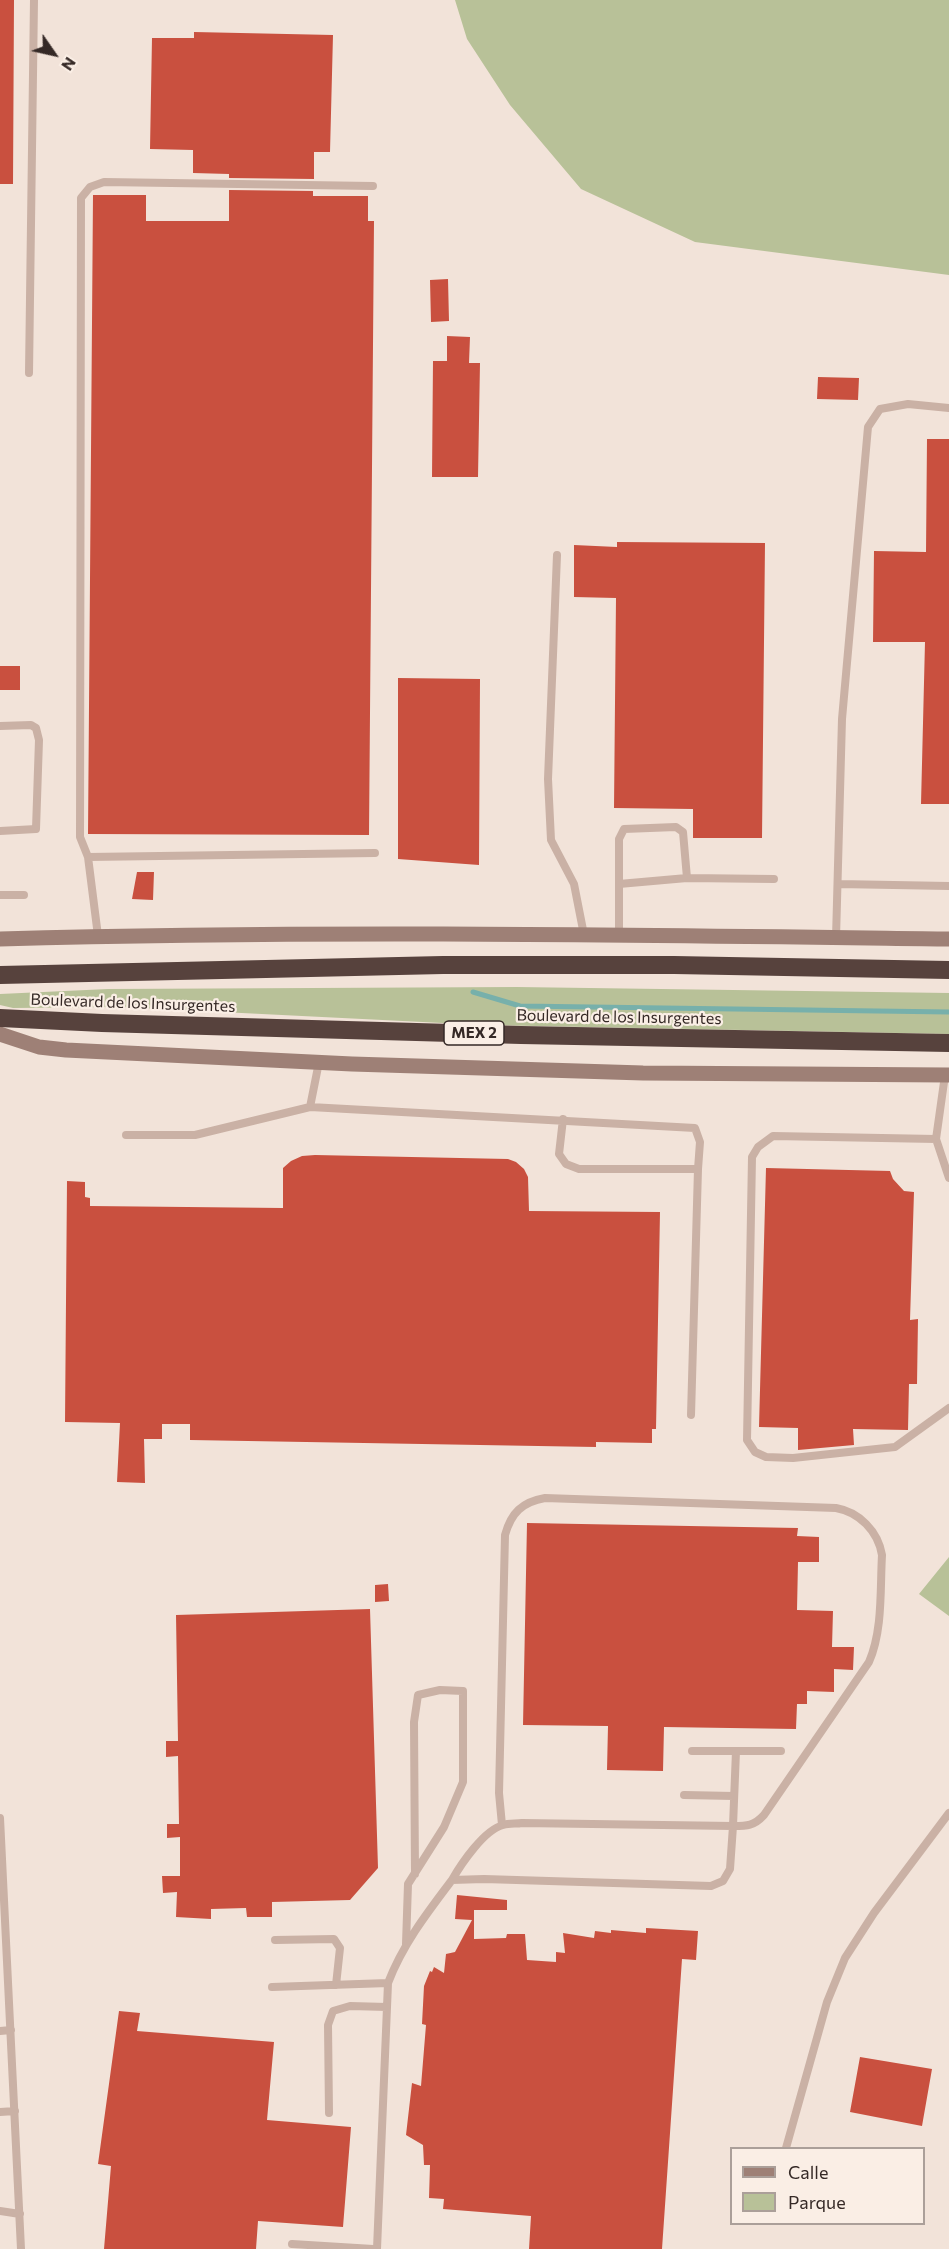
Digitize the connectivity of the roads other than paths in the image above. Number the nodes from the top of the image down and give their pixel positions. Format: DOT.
graph roads {
  1 [pos="34,0"];
  2 [pos="373,186"];
  3 [pos="29,373"];
  4 [pos="949,408"];
  5 [pos="557,555"];
  6 [pos="0,726"];
  7 [pos="0,831"];
  8 [pos="375,853"];
  9 [pos="88,857"];
  10 [pos="687,879"];
  11 [pos="774,879"];
  12 [pos="619,884"];
  13 [pos="838,884"];
  14 [pos="949,886"];
  15 [pos="0,895"];
  16 [pos="24,895"];
  17 [pos="584,935"];
  18 [pos="98,936"];
  19 [pos="619,936"];
  20 [pos="836,938"];
  21 [pos="0,939"];
  22 [pos="949,939"];
  23 [pos="949,970"];
  24 [pos="0,975"];
  25 [pos="0,1018"];
  26 [pos="3,1037"];
  27 [pos="949,1042"];
  28 [pos="318,1062"];
  29 [pos="947,1075"];
  30 [pos="310,1107"];
  31 [pos="563,1119"];
  32 [pos="126,1135"];
  33 [pos="936,1139"];
  34 [pos="698,1169"];
  35 [pos="949,1178"];
  36 [pos="949,1408"];
  37 [pos="691,1415"];
  38 [pos="692,1751"];
  39 [pos="736,1751"];
  40 [pos="781,1751"];
  41 [pos="684,1795"];
  42 [pos="734,1796"];
  43 [pos="949,1813"];
  44 [pos="0,1818"];
  45 [pos="501,1825"];
  46 [pos="733,1826"];
  47 [pos="415,1874"];
  48 [pos="452,1880"];
  49 [pos="275,1940"];
  50 [pos="406,1944"];
  51 [pos="388,1983"];
  52 [pos="336,1985"];
  53 [pos="272,1987"];
  54 [pos="387,2007"];
  55 [pos="11,2030"];
  56 [pos="0,2031"];
  57 [pos="0,2112"];
  58 [pos="15,2112"];
  59 [pos="329,2114"];
  60 [pos="786,2147"];
  61 [pos="0,2211"];
  62 [pos="20,2214"];
  63 [pos="292,2244"];
  64 [pos="21,2249"];
  65 [pos="373,2249"];
  66 [pos="377,2249"];
  1 -- 3 [label="lane"];
  2 -- 9 [label="lane"];
  4 -- 13 [label="lane"];
  5 -- 17 [label="lane"];
  6 -- 7 [label="lane"];
  8 -- 9 [label="lane"];
  9 -- 18 [label="lane"];
  10 -- 11 [label="lane"];
  10 -- 12 [label="lane"];
  10 -- 12 [label="lane"];
  12 -- 19 [label="lane"];
  13 -- 14 [label="lane"];
  13 -- 20 [label="lane"];
  15 -- 16 [label="lane"];
  17 -- 18 [label="street"];
  17 -- 19 [label="street"];
  18 -- 21 [label="street"];
  19 -- 20 [label="street"];
  20 -- 22 [label="street"];
  23 -- 24 [label="highway, Boulevard de los Insurgentes"];
  25 -- 27 [label="highway, Boulevard de los Insurgentes / MEX 2"];
  26 -- 28 [label="street"];
  28 -- 29 [label="street"];
  28 -- 30 [label="lane"];
  29 -- 33 [label="lane"];
  30 -- 31 [label="lane"];
  30 -- 32 [label="lane"];
  31 -- 34 [label="lane"];
  31 -- 34 [label="lane"];
  33 -- 35 [label="lane"];
  33 -- 36 [label="lane"];
  34 -- 37 [label="lane"];
  38 -- 39 [label="lane"];
  39 -- 40 [label="lane"];
  39 -- 42 [label="lane"];
  41 -- 42 [label="lane"];
  42 -- 46 [label="lane"];
  43 -- 60 [label="lane"];
  44 -- 55 [label="lane"];
  45 -- 46 [label="lane"];
  45 -- 46 [label="lane"];
  45 -- 48 [label="lane"];
  46 -- 48 [label="lane"];
  47 -- 47 [label="lane"];
  47 -- 50 [label="lane"];
  48 -- 50 [label="lane"];
  49 -- 52 [label="lane"];
  50 -- 51 [label="lane"];
  51 -- 52 [label="lane"];
  51 -- 54 [label="lane"];
  52 -- 53 [label="lane"];
  54 -- 59 [label="lane"];
  54 -- 66 [label="lane"];
  55 -- 56 [label="lane"];
  55 -- 58 [label="lane"];
  57 -- 58 [label="lane"];
  58 -- 62 [label="lane"];
  61 -- 62 [label="lane"];
  62 -- 64 [label="lane"];
  63 -- 65 [label="lane"];
}
